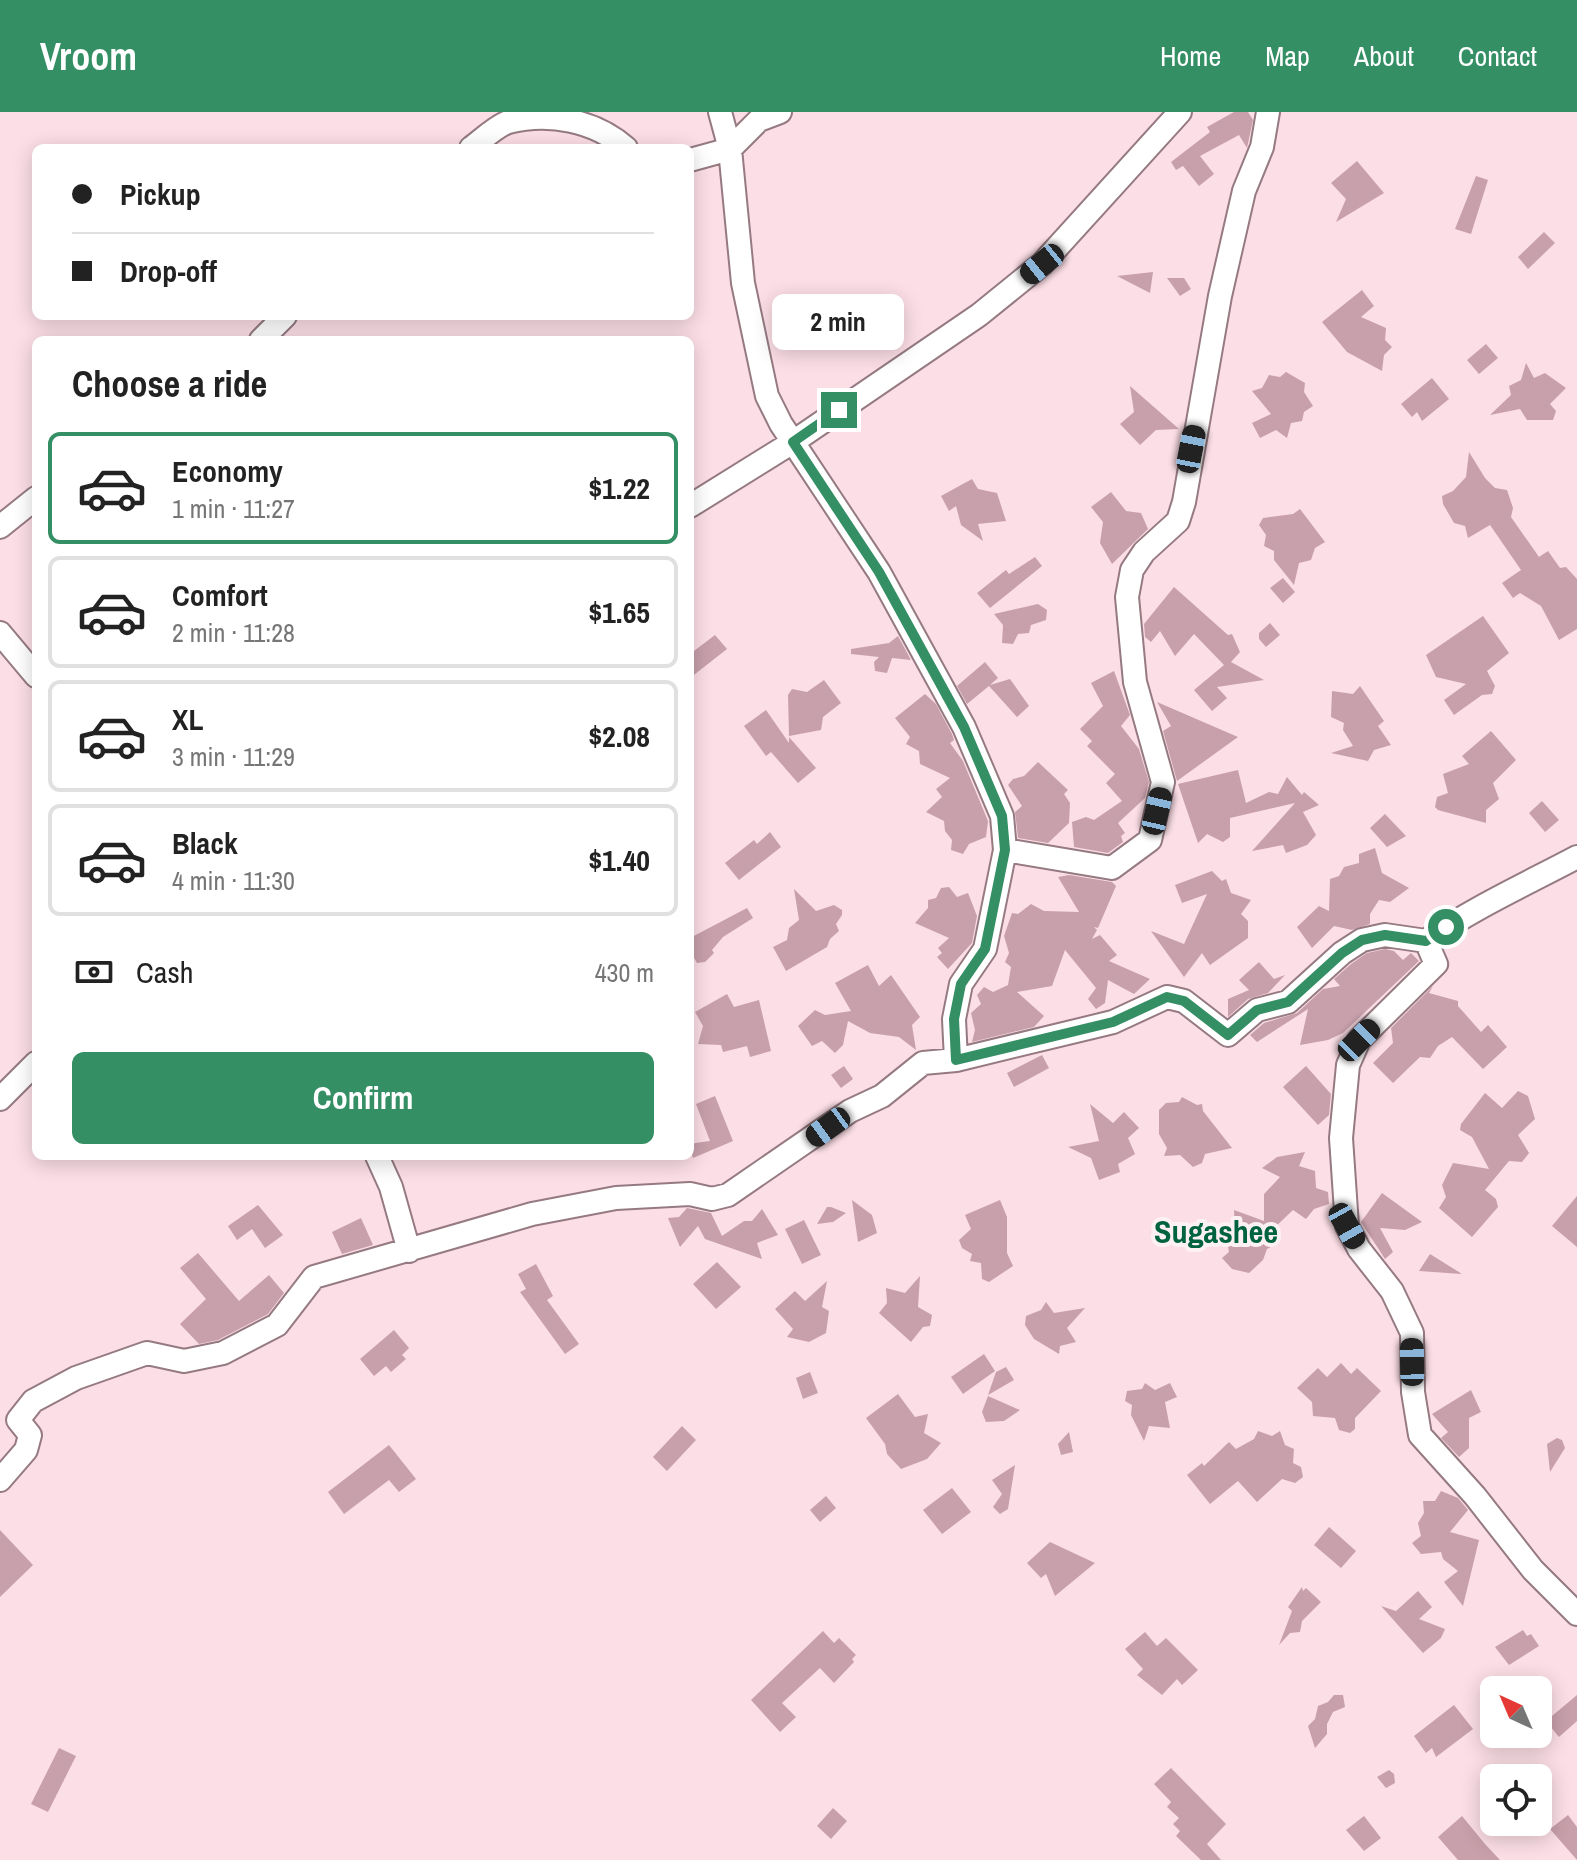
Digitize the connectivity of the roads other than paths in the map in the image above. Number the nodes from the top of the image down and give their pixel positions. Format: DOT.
graph roads {
  1 [pos="720,112"];
  2 [pos="780,112"];
  3 [pos="1180,112"];
  4 [pos="1268,112"];
  5 [pos="477,144"];
  6 [pos="622,144"];
  7 [pos="730,149"];
  8 [pos="694,159"];
  9 [pos="281,320"];
  10 [pos="265,336"];
  11 [pos="793,442"];
  12 [pos="32,501"];
  13 [pos="694,504"];
  14 [pos="0,527"];
  15 [pos="0,633"];
  16 [pos="32,671"];
  17 [pos="1005,850"];
  18 [pos="1577,857"];
  19 [pos="1426,941"];
  20 [pos="956,1060"];
  21 [pos="32,1067"];
  22 [pos="0,1099"];
  23 [pos="379,1160"];
  24 [pos="409,1251"];
  25 [pos="0,1480"];
  26 [pos="1577,1614"];
  1 -- 7 [label="street"];
  2 -- 7 [label="street"];
  3 -- 11 [label="street"];
  4 -- 17 [label="street"];
  5 -- 6 [label="street"];
  7 -- 8 [label="street"];
  7 -- 11 [label="street"];
  9 -- 10 [label="street"];
  11 -- 13 [label="street"];
  11 -- 17 [label="street"];
  12 -- 14 [label="street"];
  15 -- 16 [label="street"];
  17 -- 20 [label="street"];
  18 -- 19 [label="street"];
  19 -- 20 [label="street"];
  19 -- 26 [label="street"];
  20 -- 24 [label="street"];
  21 -- 22 [label="street"];
  23 -- 24 [label="street"];
  24 -- 25 [label="street"];
}
